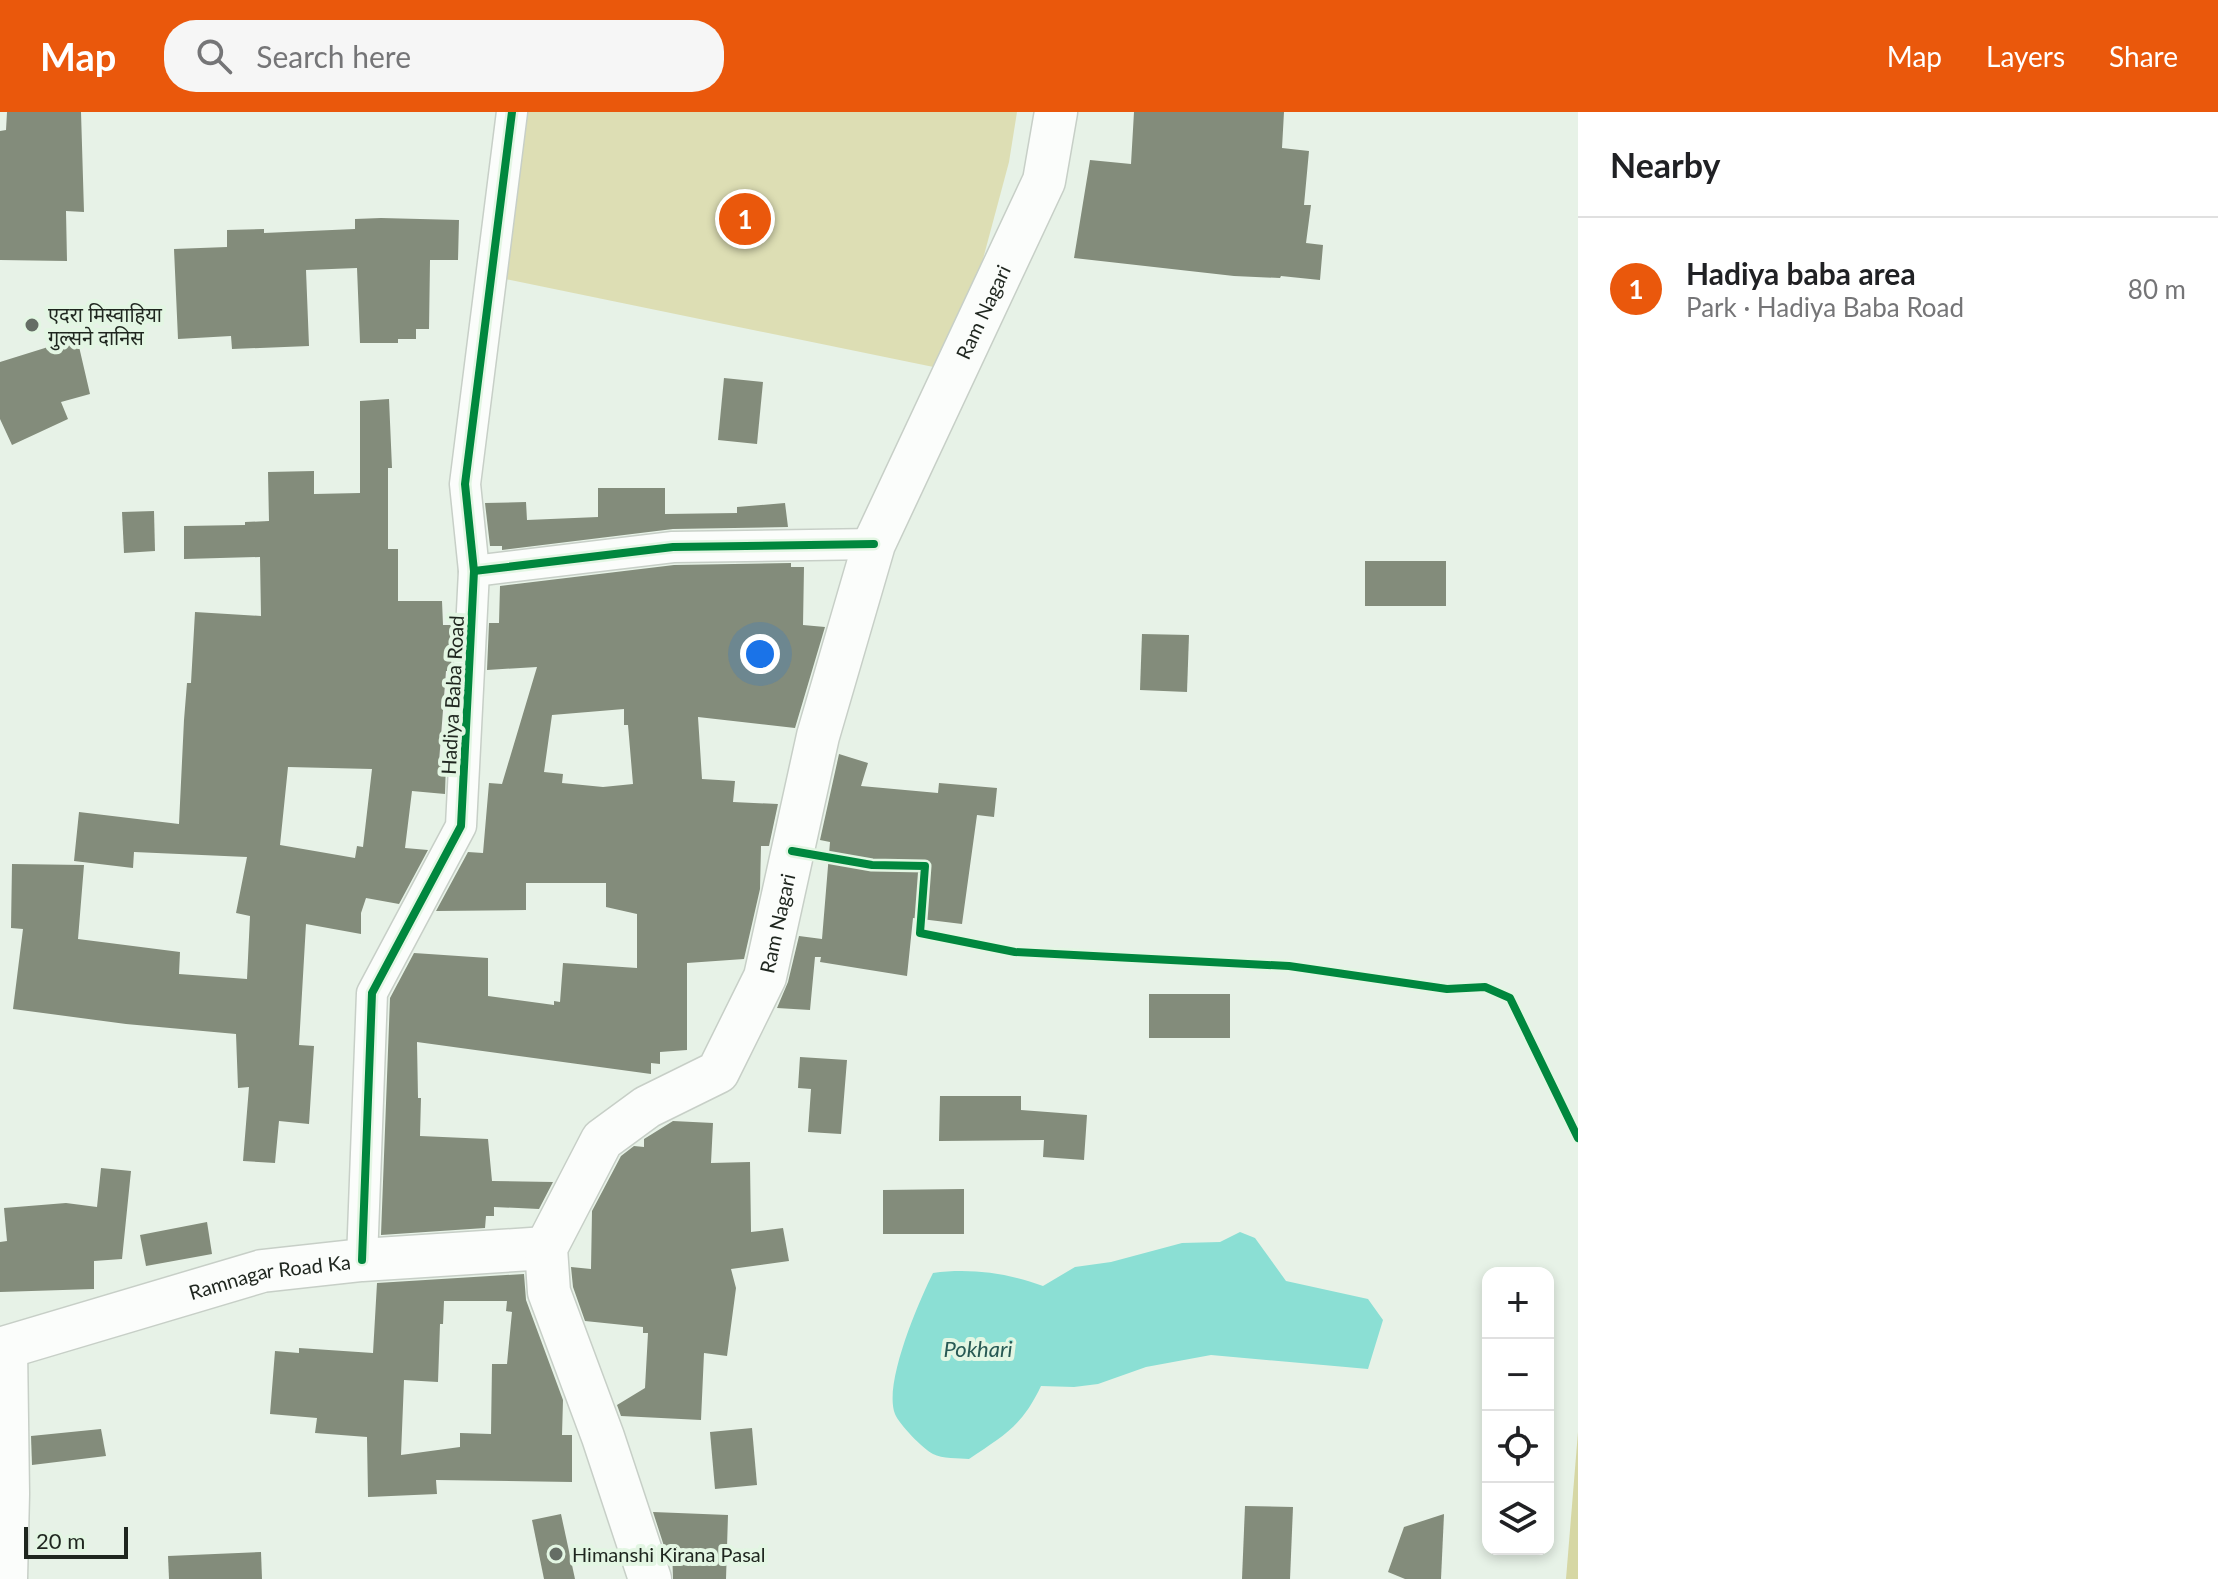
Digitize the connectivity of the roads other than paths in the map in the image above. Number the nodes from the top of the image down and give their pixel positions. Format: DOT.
graph roads {
  1 [pos="512,112"];
  2 [pos="1056,112"];
  3 [pos="874,544"];
  4 [pos="474,571"];
  5 [pos="546,1248"];
  6 [pos="362,1260"];
  7 [pos="6,1348"];
  8 [pos="12,1579"];
  9 [pos="650,1579"];
  1 -- 4 [label="street, Hadiya Baba Road"];
  2 -- 3 [label="main road, Ram Nagari"];
  3 -- 4 [label="street"];
  3 -- 5 [label="main road, Ram Nagari"];
  4 -- 6 [label="street, Hadiya Baba Road"];
  5 -- 6 [label="main road, Ramnagar Road Ka"];
  5 -- 9 [label="main road"];
  6 -- 7 [label="main road, Ramnagar Road Ka"];
  7 -- 8 [label="street"];
}
